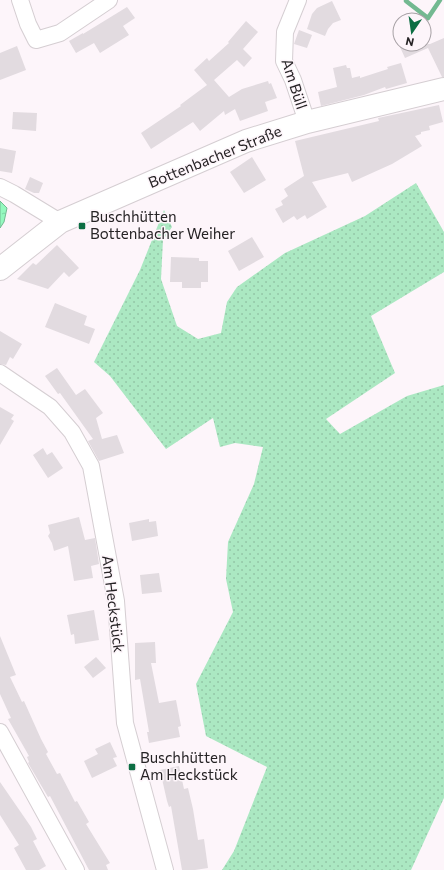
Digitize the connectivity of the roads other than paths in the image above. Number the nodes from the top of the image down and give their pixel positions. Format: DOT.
graph roads {
  1 [pos="20,0"];
  2 [pos="109,0"];
  3 [pos="298,0"];
  4 [pos="444,89"];
  5 [pos="307,122"];
  6 [pos="0,187"];
  7 [pos="60,222"];
  8 [pos="0,269"];
  9 [pos="0,373"];
  10 [pos="0,732"];
  11 [pos="76,870"];
  12 [pos="165,870"];
  1 -- 2 [label="street"];
  3 -- 5 [label="street, Am Büll"];
  4 -- 5 [label="street, Bottenbacher Straße"];
  5 -- 7 [label="street, Bottenbacher Straße"];
  6 -- 7 [label="street"];
  7 -- 8 [label="street, Bottenbacher Straße"];
  9 -- 12 [label="street, Am Heckstück"];
  10 -- 11 [label="street"];
}
